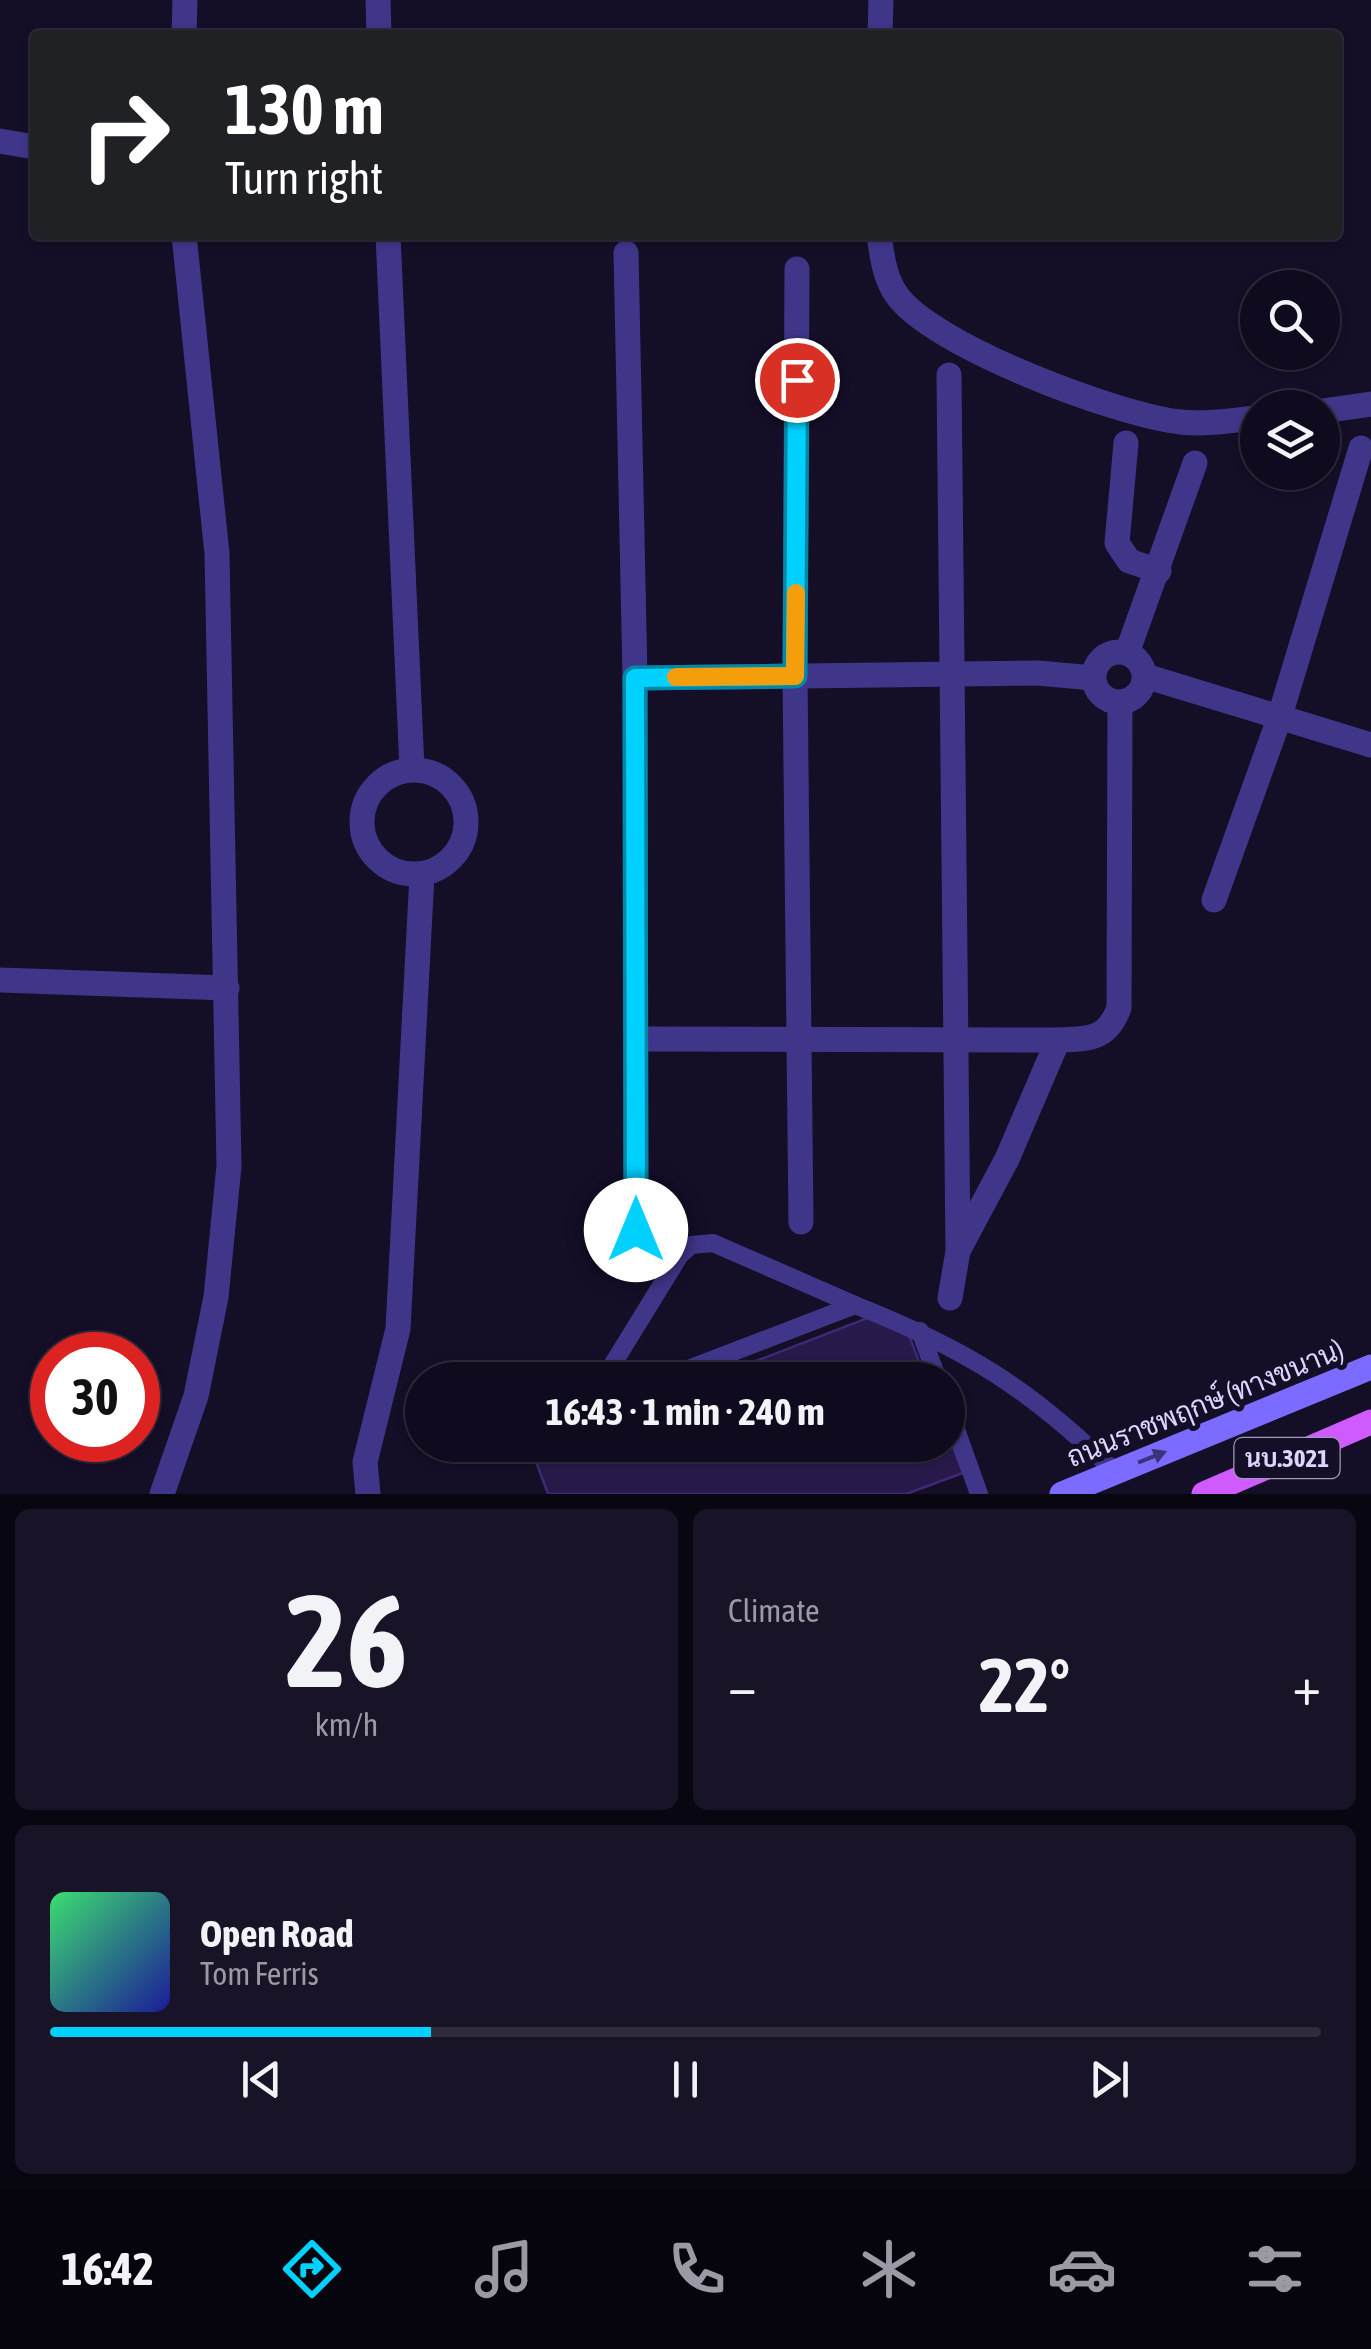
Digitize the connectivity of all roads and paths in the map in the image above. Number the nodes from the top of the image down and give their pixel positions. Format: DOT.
graph roads {
  1 [pos="185,0"];
  2 [pos="378,0"];
  3 [pos="881,0"];
  4 [pos="184,30"];
  5 [pos="379,30"];
  6 [pos="880,30"];
  7 [pos="0,140"];
  8 [pos="30,147"];
  9 [pos="185,240"];
  10 [pos="388,240"];
  11 [pos="880,240"];
  12 [pos="626,252"];
  13 [pos="798,270"];
  14 [pos="948,375"];
  15 [pos="1371,404"];
  16 [pos="1340,408"];
  17 [pos="1240,419"];
  18 [pos="1126,443"];
  19 [pos="1361,448"];
  20 [pos="1195,463"];
  21 [pos="1160,571"];
  22 [pos="1127,653"];
  23 [pos="795,676"];
  24 [pos="952,676"];
  25 [pos="1144,676"];
  26 [pos="635,678"];
  27 [pos="1093,678"];
  28 [pos="1120,703"];
  29 [pos="1279,719"];
  30 [pos="1371,746"];
  31 [pos="412,769"];
  32 [pos="422,875"];
  33 [pos="1214,900"];
  34 [pos="0,980"];
  35 [pos="227,988"];
  36 [pos="952,1037"];
  37 [pos="800,1038"];
  38 [pos="636,1040"];
  39 [pos="1058,1040"];
  40 [pos="801,1222"];
  41 [pos="636,1230"];
  42 [pos="958,1252"];
  43 [pos="950,1298"];
  44 [pos="855,1305"];
  45 [pos="920,1331"];
  46 [pos="614,1362"];
  47 [pos="707,1362"];
  48 [pos="931,1362"];
  49 [pos="1371,1366"];
  50 [pos="1371,1422"];
  51 [pos="965,1455"];
  52 [pos="1114,1472"];
  53 [pos="162,1494"];
  54 [pos="368,1494"];
  55 [pos="979,1494"];
  56 [pos="1062,1494"];
  57 [pos="1204,1494"];
  1 -- 4 [label="street"];
  2 -- 5 [label="street"];
  3 -- 6 [label="street"];
  7 -- 8 [label="street"];
  9 -- 35 [label="street"];
  10 -- 31 [label="street"];
  11 -- 17 [label="street"];
  12 -- 26 [label="street"];
  13 -- 23 [label="street"];
  14 -- 24 [label="street"];
  15 -- 16 [label="street"];
  18 -- 21 [label="street"];
  19 -- 29 [label="street"];
  20 -- 21 [label="street"];
  21 -- 22 [label="street"];
  22 -- 25 [label="street"];
  22 -- 27 [label="street"];
  23 -- 24 [label="street"];
  23 -- 26 [label="street"];
  23 -- 37 [label="street"];
  24 -- 27 [label="street"];
  24 -- 36 [label="street"];
  25 -- 28 [label="street"];
  25 -- 29 [label="street"];
  26 -- 38 [label="street"];
  27 -- 28 [label="street"];
  28 -- 39 [label="street"];
  29 -- 30 [label="street"];
  29 -- 33 [label="street"];
  31 -- 32 [label="street"];
  31 -- 32 [label="street"];
  32 -- 54 [label="street"];
  34 -- 35 [label="street"];
  35 -- 53 [label="street"];
  36 -- 37 [label="street"];
  36 -- 39 [label="street"];
  36 -- 42 [label="street"];
  37 -- 38 [label="street"];
  37 -- 40 [label="street"];
  38 -- 41 [label="street"];
  39 -- 42 [label="street"];
  42 -- 43 [label="street"];
  44 -- 45 [label="lane"];
  44 -- 46 [label="lane"];
  44 -- 47 [label="lane"];
  45 -- 48 [label="lane"];
  45 -- 52 [label="lane"];
  52 -- 49 [label="main road, ถนนราชพฤกษ์ (ทางขนาน) / นบ.3021, one-way"];
  50 -- 57 [label="main road, นบ.3021"];
  51 -- 55 [label="lane"];
  52 -- 56 [label="main road, ถนนราชพฤกษ์ (ทางขนาน) / นบ.3021"];
}
